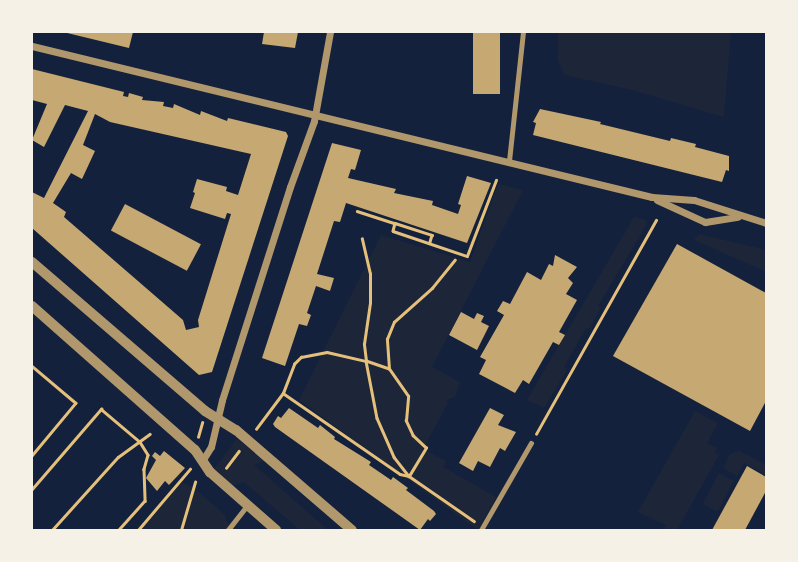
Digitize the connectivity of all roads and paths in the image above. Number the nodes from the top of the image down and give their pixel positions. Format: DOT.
graph roads {
  1 [pos="330,32"];
  2 [pos="523,32"];
  3 [pos="32,46"];
  4 [pos="316,114"];
  5 [pos="509,161"];
  6 [pos="496,180"];
  7 [pos="652,197"];
  8 [pos="357,211"];
  9 [pos="739,217"];
  10 [pos="656,220"];
  11 [pos="395,223"];
  12 [pos="766,223"];
  13 [pos="362,239"];
  14 [pos="430,243"];
  15 [pos="455,260"];
  16 [pos="32,262"];
  17 [pos="32,306"];
  18 [pos="366,361"];
  19 [pos="32,366"];
  20 [pos="389,369"];
  21 [pos="282,393"];
  22 [pos="202,420"];
  23 [pos="216,420"];
  24 [pos="256,429"];
  25 [pos="150,434"];
  26 [pos="197,441"];
  27 [pos="140,442"];
  28 [pos="245,443"];
  29 [pos="531,443"];
  30 [pos="32,456"];
  31 [pos="204,458"];
  32 [pos="190,469"];
  33 [pos="220,475"];
  34 [pos="409,475"];
  35 [pos="195,482"];
  36 [pos="32,489"];
  37 [pos="247,505"];
  38 [pos="482,529"];
  39 [pos="51,530"];
  40 [pos="119,530"];
  41 [pos="138,530"];
  42 [pos="181,530"];
  43 [pos="228,530"];
  44 [pos="276,530"];
  45 [pos="352,530"];
  1 -- 4 [label="street"];
  2 -- 5 [label="lane"];
  3 -- 4 [label="street"];
  4 -- 5 [label="street"];
  4 -- 23 [label="street"];
  5 -- 7 [label="street"];
  6 -- 14 [label="path"];
  7 -- 9 [label="street"];
  7 -- 9 [label="street"];
  8 -- 11 [label="path"];
  9 -- 12 [label="street"];
  10 -- 29 [label="path"];
  11 -- 14 [label="path"];
  11 -- 14 [label="path"];
  13 -- 18 [label="path"];
  15 -- 20 [label="path"];
  16 -- 23 [label="street"];
  17 -- 31 [label="street"];
  18 -- 20 [label="path"];
  18 -- 21 [label="path"];
  18 -- 34 [label="path"];
  19 -- 30 [label="path"];
  20 -- 34 [label="path"];
  21 -- 24 [label="path"];
  21 -- 34 [label="path"];
  22 -- 26 [label="path"];
  23 -- 31 [label="street"];
  23 -- 45 [label="street"];
  25 -- 27 [label="path"];
  27 -- 36 [label="path"];
  27 -- 39 [label="path"];
  27 -- 40 [label="path"];
  28 -- 33 [label="path"];
  29 -- 38 [label="lane"];
  31 -- 37 [label="street"];
  32 -- 41 [label="path"];
  34 -- 38 [label="path"];
  35 -- 42 [label="path"];
  37 -- 43 [label="lane"];
  37 -- 44 [label="street"];
}
